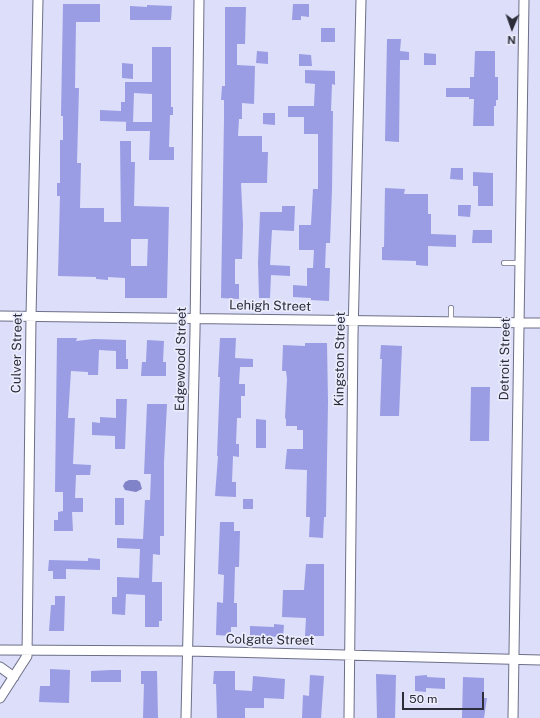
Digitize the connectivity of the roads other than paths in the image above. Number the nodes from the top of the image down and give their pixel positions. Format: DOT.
graph roads {
  1 [pos="38,0"];
  2 [pos="199,0"];
  3 [pos="361,0"];
  4 [pos="524,0"];
  5 [pos="504,262"];
  6 [pos="520,263"];
  7 [pos="451,308"];
  8 [pos="0,316"];
  9 [pos="31,317"];
  10 [pos="194,318"];
  11 [pos="353,320"];
  12 [pos="451,321"];
  13 [pos="519,323"];
  14 [pos="540,323"];
  15 [pos="0,650"];
  16 [pos="27,651"];
  17 [pos="188,651"];
  18 [pos="350,654"];
  19 [pos="514,659"];
  20 [pos="540,660"];
  21 [pos="0,667"];
  22 [pos="14,676"];
  23 [pos="0,698"];
  24 [pos="186,718"];
  25 [pos="349,718"];
  26 [pos="513,718"];
  1 -- 9 [label="street, Culver Street"];
  2 -- 10 [label="street, Edgewood Street"];
  3 -- 11 [label="street, Kingston Street"];
  4 -- 6 [label="street, Detroit Street"];
  5 -- 6 [label="lane"];
  6 -- 13 [label="street, Detroit Street"];
  7 -- 12 [label="lane"];
  8 -- 9 [label="street, Lehigh Street"];
  9 -- 10 [label="street, Lehigh Street"];
  9 -- 16 [label="street, Culver Street"];
  10 -- 11 [label="street, Lehigh Street"];
  10 -- 17 [label="street, Edgewood Street"];
  11 -- 12 [label="street, Lehigh Street"];
  11 -- 18 [label="street, Kingston Street"];
  12 -- 13 [label="street, Lehigh Street"];
  13 -- 14 [label="street, Lehigh Street"];
  13 -- 19 [label="street, Detroit Street"];
  15 -- 16 [label="street, Colgate Street"];
  16 -- 17 [label="street, Colgate Street"];
  16 -- 22 [label="street, Culver Street"];
  17 -- 18 [label="street, Colgate Street"];
  17 -- 24 [label="street, Edgewood Street"];
  18 -- 19 [label="street, Colgate Street"];
  18 -- 25 [label="street, Kingston Street"];
  19 -- 20 [label="street, Colgate Street"];
  19 -- 26 [label="street, Detroit Street"];
  21 -- 22 [label="street"];
  22 -- 23 [label="street, Culver Street"];
}
